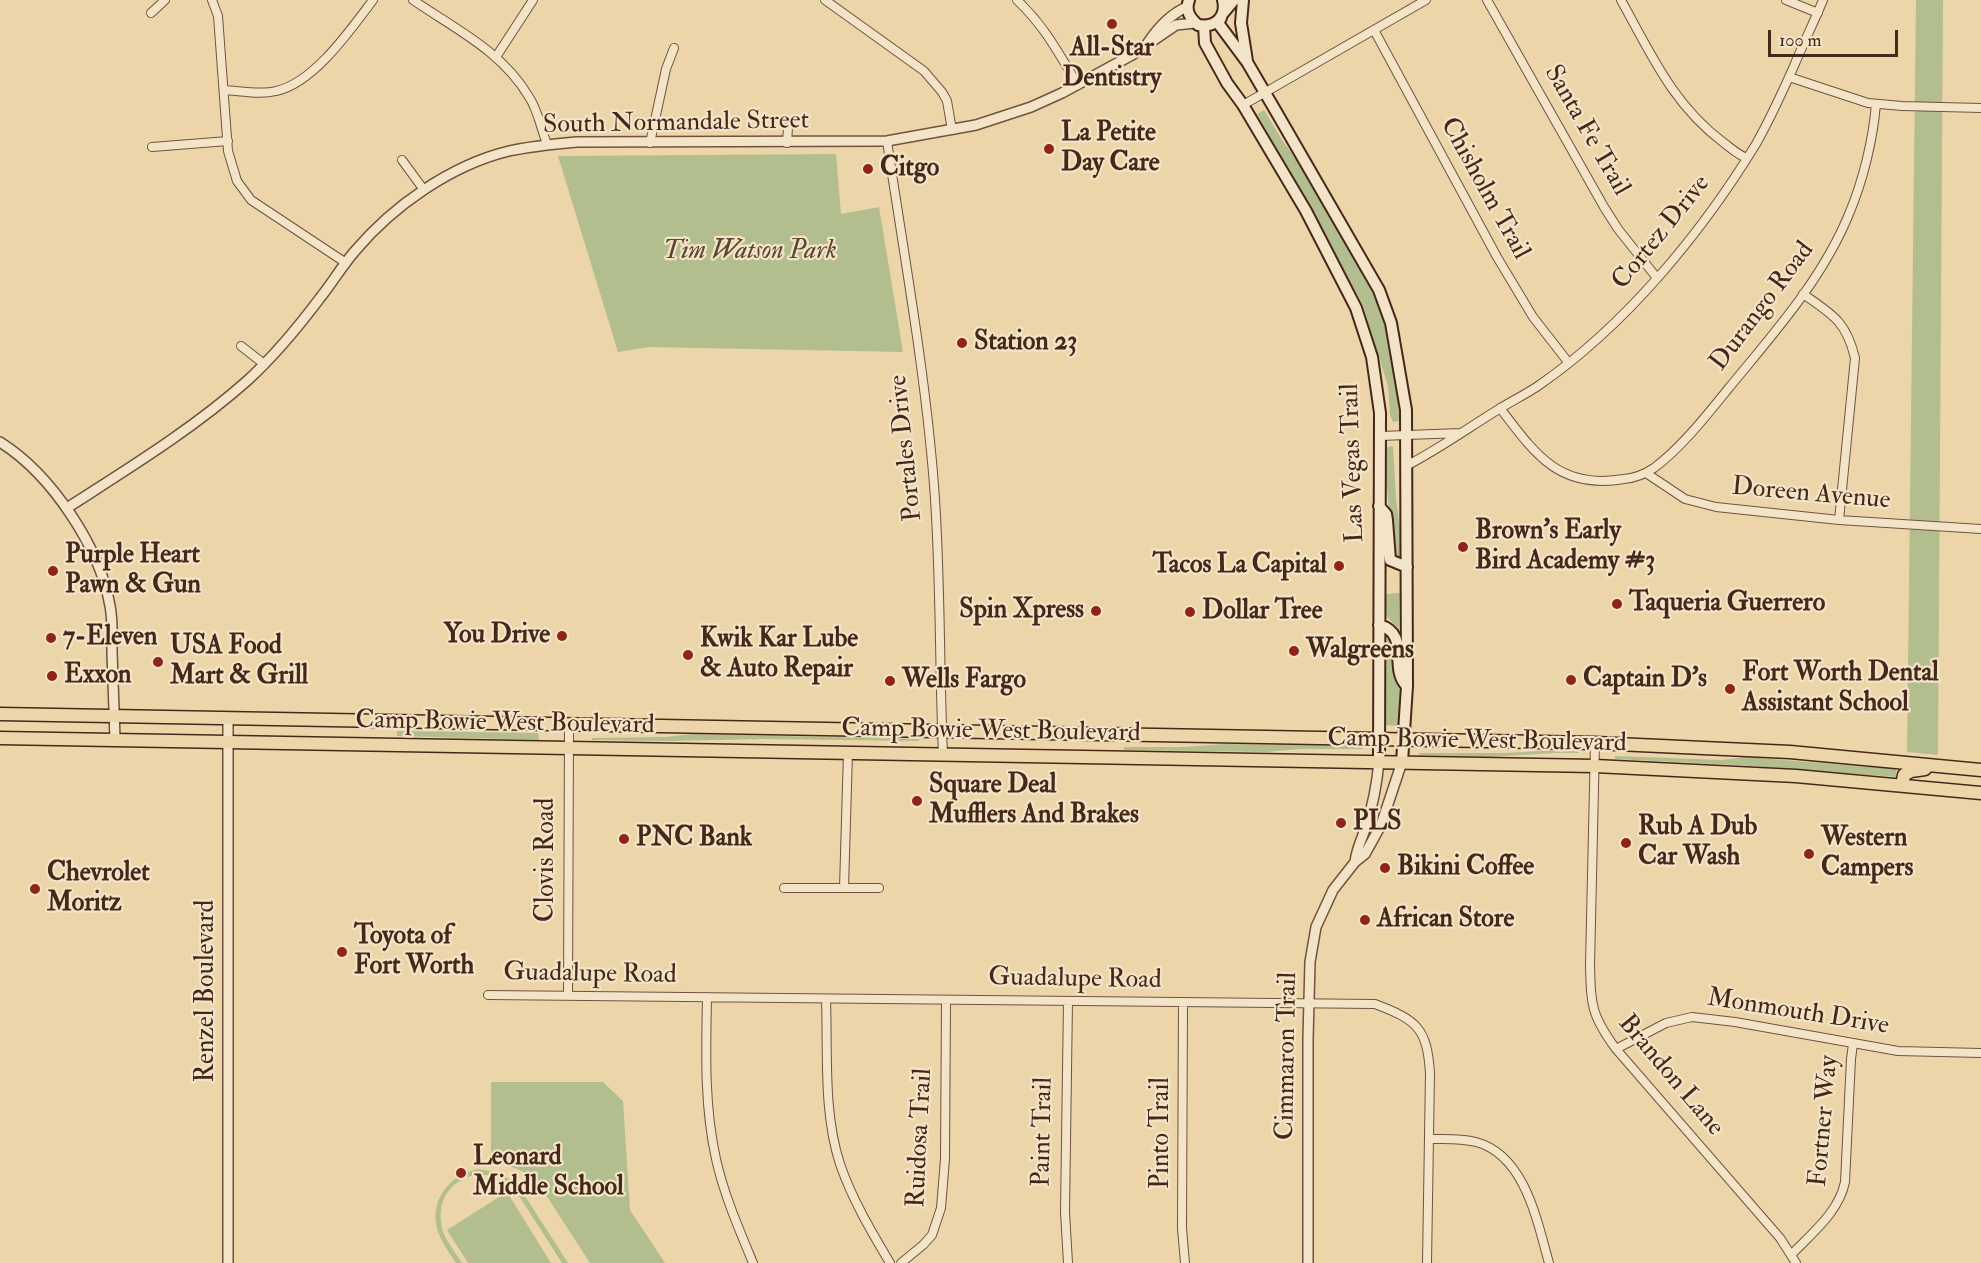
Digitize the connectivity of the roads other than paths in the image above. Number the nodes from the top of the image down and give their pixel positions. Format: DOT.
graph roads {
  1 [pos="165,0"];
  2 [pos="212,0"];
  3 [pos="373,0"];
  4 [pos="413,0"];
  5 [pos="533,0"];
  6 [pos="825,0"];
  7 [pos="1017,0"];
  8 [pos="1223,0"];
  9 [pos="1234,0"];
  10 [pos="1243,0"];
  11 [pos="1426,0"];
  12 [pos="1487,0"];
  13 [pos="1621,0"];
  14 [pos="1786,0"];
  15 [pos="1823,0"];
  16 [pos="1187,2"];
  17 [pos="151,13"];
  18 [pos="1818,13"];
  19 [pos="1223,15"];
  20 [pos="1199,25"];
  21 [pos="1374,30"];
  22 [pos="1147,44"];
  23 [pos="674,48"];
  24 [pos="496,57"];
  25 [pos="1247,62"];
  26 [pos="1789,77"];
  27 [pos="1078,85"];
  28 [pos="225,90"];
  29 [pos="1264,92"];
  30 [pos="1876,104"];
  31 [pos="1243,105"];
  32 [pos="1981,108"];
  33 [pos="788,127"];
  34 [pos="952,130"];
  35 [pos="228,141"];
  36 [pos="887,141"];
  37 [pos="650,143"];
  38 [pos="788,143"];
  39 [pos="547,144"];
  40 [pos="152,147"];
  41 [pos="1747,158"];
  42 [pos="402,160"];
  43 [pos="424,190"];
  44 [pos="346,262"];
  45 [pos="1657,278"];
  46 [pos="1803,294"];
  47 [pos="241,346"];
  48 [pos="1568,362"];
  49 [pos="264,364"];
  50 [pos="1500,408"];
  51 [pos="1463,433"];
  52 [pos="1380,436"];
  53 [pos="1406,436"];
  54 [pos="0,442"];
  55 [pos="1406,466"];
  56 [pos="1646,472"];
  57 [pos="1379,506"];
  58 [pos="67,508"];
  59 [pos="1839,520"];
  60 [pos="1981,529"];
  61 [pos="1407,567"];
  62 [pos="1379,625"];
  63 [pos="1407,686"];
  64 [pos="2,716"];
  65 [pos="115,717"];
  66 [pos="228,719"];
  67 [pos="367,722"];
  68 [pos="569,725"];
  69 [pos="942,732"];
  70 [pos="1109,735"];
  71 [pos="0,738"];
  72 [pos="115,739"];
  73 [pos="1379,739"];
  74 [pos="1404,740"];
  75 [pos="227,742"];
  76 [pos="1595,743"];
  77 [pos="367,744"];
  78 [pos="569,748"];
  79 [pos="848,752"];
  80 [pos="943,754"];
  81 [pos="1110,757"];
  82 [pos="1378,762"];
  83 [pos="1402,762"];
  84 [pos="1595,766"];
  85 [pos="1965,768"];
  86 [pos="1981,770"];
  87 [pos="1902,785"];
  88 [pos="1981,793"];
  89 [pos="1355,862"];
  90 [pos="784,888"];
  91 [pos="844,888"];
  92 [pos="879,888"];
  93 [pos="488,995"];
  94 [pos="568,996"];
  95 [pos="707,997"];
  96 [pos="826,999"];
  97 [pos="946,1000"];
  98 [pos="1068,1001"];
  99 [pos="1183,1002"];
  100 [pos="1309,1004"];
  101 [pos="1853,1044"];
  102 [pos="1616,1049"];
  103 [pos="1981,1053"];
  104 [pos="1430,1138"];
  105 [pos="1791,1255"];
  106 [pos="228,1263"];
  107 [pos="753,1263"];
  108 [pos="890,1263"];
  109 [pos="901,1263"];
  110 [pos="1068,1263"];
  111 [pos="1185,1263"];
  112 [pos="1308,1263"];
  113 [pos="1427,1263"];
  114 [pos="1549,1263"];
  115 [pos="1796,1263"];
  1 -- 17 [label="street"];
  2 -- 28 [label="street"];
  3 -- 28 [label="street"];
  4 -- 24 [label="street"];
  5 -- 24 [label="street"];
  6 -- 34 [label="street"];
  7 -- 27 [label="street"];
  8 -- 19 [label="main road"];
  9 -- 19 [label="main road"];
  10 -- 25 [label="main road"];
  11 -- 21 [label="street"];
  12 -- 45 [label="street, Santa Fe Trail"];
  13 -- 41 [label="street"];
  14 -- 18 [label="street"];
  15 -- 18 [label="street, Cortez Drive"];
  16 -- 20 [label="main road, Las Vegas Trail"];
  16 -- 22 [label="street, South Normandale Street"];
  18 -- 26 [label="street, Cortez Drive"];
  19 -- 20 [label="main road"];
  19 -- 25 [label="main road"];
  20 -- 22 [label="street, South Normandale Street"];
  20 -- 31 [label="main road, Las Vegas Trail"];
  21 -- 29 [label="street"];
  21 -- 48 [label="street, Chisholm Trail"];
  22 -- 27 [label="street, South Normandale Street"];
  23 -- 37 [label="street"];
  24 -- 39 [label="street"];
  25 -- 29 [label="main road, Las Vegas Trail"];
  26 -- 30 [label="street"];
  26 -- 41 [label="street, Cortez Drive"];
  27 -- 34 [label="street, South Normandale Street"];
  28 -- 35 [label="street"];
  29 -- 31 [label="street"];
  29 -- 53 [label="main road, Las Vegas Trail"];
  30 -- 32 [label="street"];
  30 -- 46 [label="street, Durango Road"];
  31 -- 52 [label="main road, Las Vegas Trail"];
  33 -- 38 [label="street"];
  34 -- 36 [label="street, South Normandale Street"];
  35 -- 40 [label="street"];
  35 -- 44 [label="street"];
  36 -- 38 [label="street, South Normandale Street"];
  36 -- 69 [label="street, Portales Drive"];
  37 -- 38 [label="street, South Normandale Street"];
  37 -- 39 [label="street, South Normandale Street"];
  39 -- 43 [label="street, South Normandale Street"];
  41 -- 45 [label="street, Cortez Drive"];
  42 -- 43 [label="street"];
  43 -- 44 [label="street, South Normandale Street"];
  44 -- 49 [label="street, South Normandale Street"];
  45 -- 48 [label="street, Cortez Drive"];
  46 -- 56 [label="street, Durango Road"];
  46 -- 59 [label="street"];
  47 -- 49 [label="street"];
  48 -- 50 [label="street, Cortez Drive"];
  49 -- 58 [label="street, South Normandale Street"];
  50 -- 51 [label="street, Cortez Drive"];
  50 -- 56 [label="street"];
  51 -- 53 [label="street"];
  51 -- 55 [label="street, Cortez Drive"];
  52 -- 53 [label="street"];
  52 -- 57 [label="main road, Las Vegas Trail"];
  53 -- 55 [label="main road, Las Vegas Trail"];
  54 -- 58 [label="street"];
  55 -- 61 [label="main road, Las Vegas Trail"];
  56 -- 59 [label="street, Doreen Avenue"];
  57 -- 61 [label="main road"];
  57 -- 62 [label="main road, Las Vegas Trail"];
  58 -- 65 [label="street"];
  59 -- 60 [label="street, Doreen Avenue"];
  61 -- 63 [label="main road, Las Vegas Trail"];
  62 -- 63 [label="main road"];
  62 -- 73 [label="main road, Las Vegas Trail"];
  63 -- 74 [label="main road, Las Vegas Trail"];
  64 -- 65 [label="main road, Camp Bowie West Boulevard"];
  65 -- 66 [label="main road, Camp Bowie West Boulevard"];
  65 -- 72 [label="street"];
  66 -- 67 [label="main road, Camp Bowie West Boulevard"];
  66 -- 75 [label="street, Renzel Boulevard"];
  67 -- 68 [label="main road, Camp Bowie West Boulevard"];
  67 -- 77 [label="main road"];
  68 -- 69 [label="main road, Camp Bowie West Boulevard"];
  68 -- 78 [label="street, Clovis Road"];
  69 -- 70 [label="main road, Camp Bowie West Boulevard"];
  69 -- 80 [label="street, Portales Drive"];
  70 -- 73 [label="main road, Camp Bowie West Boulevard"];
  70 -- 81 [label="main road"];
  71 -- 72 [label="main road, Camp Bowie West Boulevard"];
  72 -- 75 [label="main road, Camp Bowie West Boulevard"];
  73 -- 74 [label="main road, Camp Bowie West Boulevard"];
  73 -- 82 [label="main road, Las Vegas Trail"];
  74 -- 76 [label="main road, Camp Bowie West Boulevard"];
  74 -- 83 [label="main road, Las Vegas Trail"];
  75 -- 77 [label="main road, Camp Bowie West Boulevard"];
  75 -- 106 [label="street, Renzel Boulevard"];
  76 -- 84 [label="street, Brandon Lane"];
  76 -- 85 [label="main road, Camp Bowie West Boulevard"];
  77 -- 78 [label="main road, Camp Bowie West Boulevard"];
  78 -- 79 [label="main road, Camp Bowie West Boulevard"];
  78 -- 94 [label="street, Clovis Road"];
  79 -- 80 [label="main road, Camp Bowie West Boulevard"];
  79 -- 91 [label="street"];
  80 -- 81 [label="main road, Camp Bowie West Boulevard"];
  81 -- 82 [label="main road, Camp Bowie West Boulevard"];
  82 -- 83 [label="main road, Camp Bowie West Boulevard"];
  82 -- 89 [label="street, Cimmaron Trail"];
  83 -- 84 [label="main road, Camp Bowie West Boulevard"];
  83 -- 89 [label="street, Cimmaron Trail"];
  84 -- 87 [label="main road, Camp Bowie West Boulevard"];
  84 -- 102 [label="street, Brandon Lane"];
  85 -- 86 [label="main road, Camp Bowie West Boulevard"];
  85 -- 87 [label="main road"];
  87 -- 88 [label="main road, Camp Bowie West Boulevard"];
  89 -- 100 [label="street, Cimmaron Trail"];
  90 -- 91 [label="street"];
  91 -- 92 [label="street"];
  93 -- 94 [label="street, Guadalupe Road"];
  94 -- 95 [label="street, Guadalupe Road"];
  95 -- 96 [label="street, Guadalupe Road"];
  95 -- 107 [label="street"];
  96 -- 97 [label="street, Guadalupe Road"];
  96 -- 108 [label="street"];
  97 -- 98 [label="street, Guadalupe Road"];
  97 -- 109 [label="street, Ruidosa Trail"];
  98 -- 99 [label="street, Guadalupe Road"];
  98 -- 110 [label="street, Paint Trail"];
  99 -- 100 [label="street, Guadalupe Road"];
  99 -- 111 [label="street, Pinto Trail"];
  100 -- 104 [label="street, Guadalupe Road"];
  100 -- 112 [label="street, Cimmaron Trail"];
  101 -- 102 [label="street, Monmouth Drive"];
  101 -- 103 [label="street, Monmouth Drive"];
  101 -- 105 [label="street, Fortner Way"];
  102 -- 105 [label="street, Brandon Lane"];
  104 -- 113 [label="street, Guadalupe Road"];
  104 -- 114 [label="street"];
  105 -- 115 [label="street, Brandon Lane"];
}
